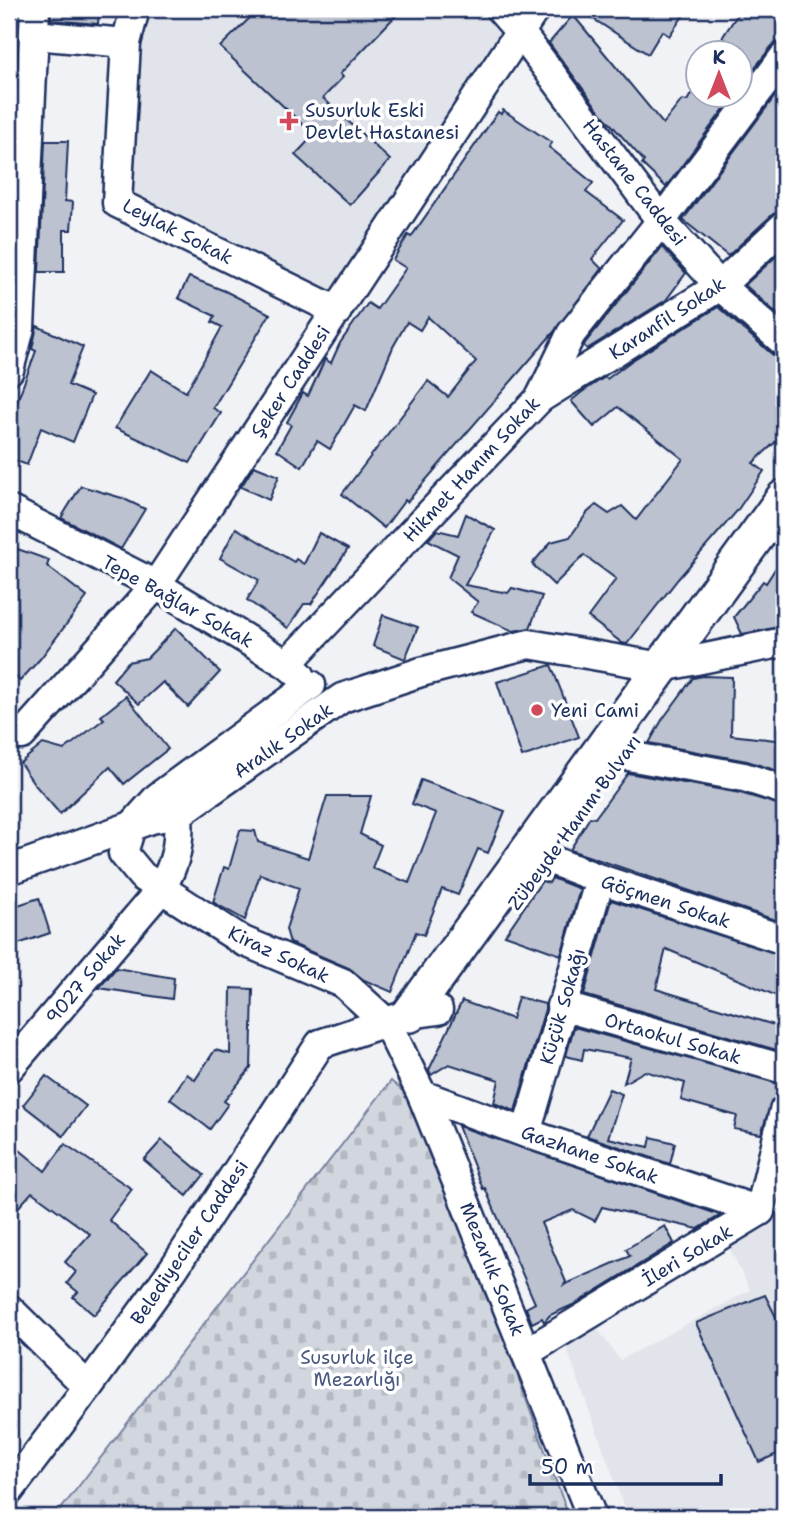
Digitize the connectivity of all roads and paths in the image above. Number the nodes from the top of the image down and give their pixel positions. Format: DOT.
graph roads {
  1 [pos="135,9"];
  2 [pos="500,9"];
  3 [pos="528,20"];
  4 [pos="34,22"];
  5 [pos="126,43"];
  6 [pos="784,57"];
  7 [pos="17,221"];
  8 [pos="661,221"];
  9 [pos="784,226"];
  10 [pos="720,286"];
  11 [pos="337,311"];
  12 [pos="784,342"];
  13 [pos="9,370"];
  14 [pos="540,398"];
  15 [pos="784,498"];
  16 [pos="9,510"];
  17 [pos="784,532"];
  18 [pos="156,585"];
  19 [pos="784,642"];
  20 [pos="677,663"];
  21 [pos="288,664"];
  22 [pos="311,685"];
  23 [pos="342,698"];
  24 [pos="22,735"];
  25 [pos="623,755"];
  26 [pos="784,790"];
  27 [pos="178,814"];
  28 [pos="131,827"];
  29 [pos="548,859"];
  30 [pos="9,870"];
  31 [pos="600,879"];
  32 [pos="161,889"];
  33 [pos="784,940"];
  34 [pos="561,1006"];
  35 [pos="412,1016"];
  36 [pos="9,1068"];
  37 [pos="784,1069"];
  38 [pos="422,1095"];
  39 [pos="784,1111"];
  40 [pos="526,1133"];
  41 [pos="760,1211"];
  42 [pos="9,1309"];
  43 [pos="527,1352"];
  44 [pos="88,1387"];
  45 [pos="9,1491"];
  46 [pos="592,1517"];
  1 -- 5 [label="street, Leylak Sokak"];
  2 -- 3 [label="street, Hastane Caddesi"];
  3 -- 8 [label="street, Hastane Caddesi"];
  3 -- 11 [label="street, Şeker Caddesi"];
  4 -- 5 [label="street"];
  4 -- 7 [label="street"];
  5 -- 11 [label="street, Leylak Sokak"];
  6 -- 8 [label="street, Hikmet Hanım Sokak"];
  7 -- 13 [label="street"];
  8 -- 10 [label="street, Hastane Caddesi"];
  8 -- 14 [label="street, Hikmet Hanım Sokak"];
  9 -- 10 [label="street, Karanfil Sokak"];
  10 -- 12 [label="street, Hastane Caddesi"];
  10 -- 14 [label="street, Karanfil Sokak"];
  11 -- 18 [label="street, Şeker Caddesi"];
  14 -- 21 [label="street, Hikmet Hanım Sokak"];
  15 -- 20 [label="main road"];
  16 -- 18 [label="street, Tepe Bağlar Sokak"];
  17 -- 20 [label="main road, Zübeyde Hanım Bulvarı"];
  18 -- 21 [label="street, Tepe Bağlar Sokak"];
  18 -- 24 [label="street, Şeker Caddesi"];
  19 -- 20 [label="street"];
  20 -- 23 [label="street, Aralık Sokak"];
  20 -- 25 [label="main road, Zübeyde Hanım Bulvarı"];
  20 -- 35 [label="main road"];
  21 -- 22 [label="street, Tepe Bağlar Sokak"];
  22 -- 23 [label="street, Tepe Bağlar Sokak"];
  22 -- 28 [label="street"];
  23 -- 27 [label="street, Aralık Sokak"];
  25 -- 26 [label="street"];
  25 -- 29 [label="main road, Zübeyde Hanım Bulvarı"];
  27 -- 28 [label="street, Aralık Sokak"];
  27 -- 32 [label="street, 9027 Sokak"];
  28 -- 30 [label="street, Aralık Sokak"];
  28 -- 32 [label="street, Kiraz Sokak"];
  29 -- 31 [label="street, Göçmen Sokak"];
  29 -- 35 [label="main road, Zübeyde Hanım Bulvarı"];
  31 -- 33 [label="street, Göçmen Sokak"];
  31 -- 34 [label="street, Küçük Sokağı"];
  32 -- 35 [label="street, Kiraz Sokak"];
  32 -- 36 [label="street, 9027 Sokak"];
  34 -- 37 [label="street, Ortaokul Sokak"];
  34 -- 40 [label="street, Küçük Sokağı"];
  35 -- 38 [label="street, Mezarlık Sokak"];
  35 -- 44 [label="street, Belediyeciler Caddesi"];
  38 -- 40 [label="street, Gazhane Sokak"];
  38 -- 43 [label="street, Mezarlık Sokak"];
  39 -- 41 [label="street"];
  40 -- 41 [label="street, Gazhane Sokak"];
  41 -- 43 [label="street, İleri Sokak"];
  42 -- 44 [label="street"];
  43 -- 46 [label="street, Mezarlık Sokak"];
  44 -- 45 [label="street, Belediyeciler Caddesi"];
}
